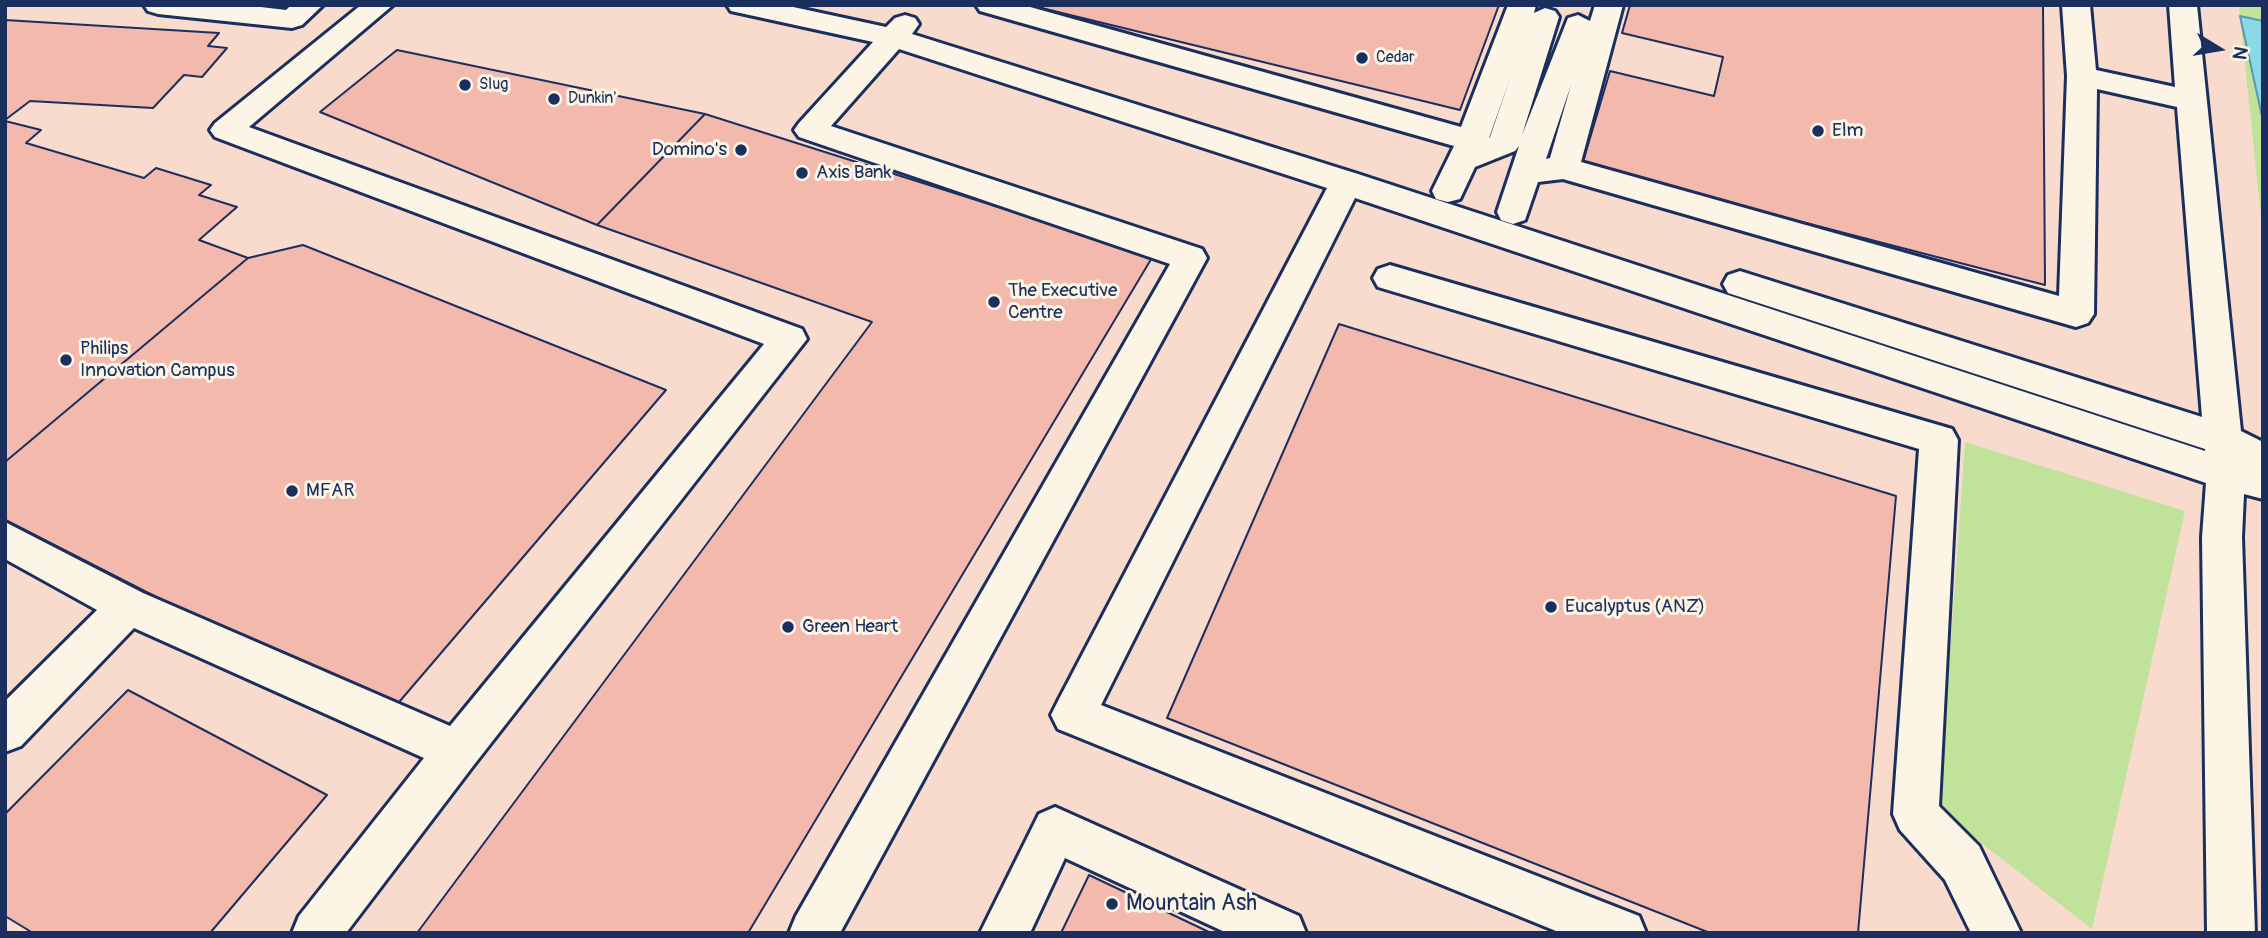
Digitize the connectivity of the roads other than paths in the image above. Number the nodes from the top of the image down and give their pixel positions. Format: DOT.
graph roads {
  1 [pos="158,5"];
  2 [pos="310,5"];
  3 [pos="379,5"];
  4 [pos="741,5"];
  5 [pos="832,5"];
  6 [pos="990,5"];
  7 [pos="1609,5"];
  8 [pos="2076,5"];
  9 [pos="2183,5"];
  10 [pos="1534,11"];
  11 [pos="1578,24"];
  12 [pos="898,31"];
  13 [pos="2082,76"];
  14 [pos="2191,100"];
  15 [pos="1468,150"];
  16 [pos="1563,168"];
  17 [pos="1525,172"];
  18 [pos="1347,182"];
  19 [pos="1448,191"];
  20 [pos="1513,212"];
  21 [pos="1390,278"];
  22 [pos="2244,464"];
  23 [pos="5,539"];
  24 [pos="128,606"];
  25 [pos="5,731"];
  26 [pos="457,751"];
  27 [pos="316,933"];
  28 [pos="813,933"];
  29 [pos="1004,933"];
  30 [pos="1282,933"];
  31 [pos="1622,933"];
  32 [pos="1997,933"];
  33 [pos="2231,933"];
  1 -- 2 [label="street"];
  3 -- 26 [label="street"];
  4 -- 12 [label="street"];
  5 -- 12 [label="street"];
  6 -- 15 [label="street"];
  7 -- 16 [label="street"];
  8 -- 13 [label="street"];
  9 -- 14 [label="street"];
  10 -- 15 [label="street"];
  11 -- 17 [label="street"];
  12 -- 18 [label="street"];
  12 -- 19 [label="street"];
  12 -- 28 [label="street"];
  13 -- 14 [label="street"];
  13 -- 16 [label="street"];
  14 -- 22 [label="street"];
  15 -- 19 [label="street"];
  16 -- 17 [label="street"];
  17 -- 20 [label="street"];
  18 -- 22 [label="street"];
  18 -- 31 [label="street"];
  19 -- 20 [label="street"];
  20 -- 22 [label="street"];
  21 -- 32 [label="street"];
  22 -- 33 [label="street"];
  23 -- 24 [label="street"];
  24 -- 25 [label="street"];
  24 -- 26 [label="street"];
  26 -- 27 [label="street"];
  29 -- 30 [label="street"];
}
